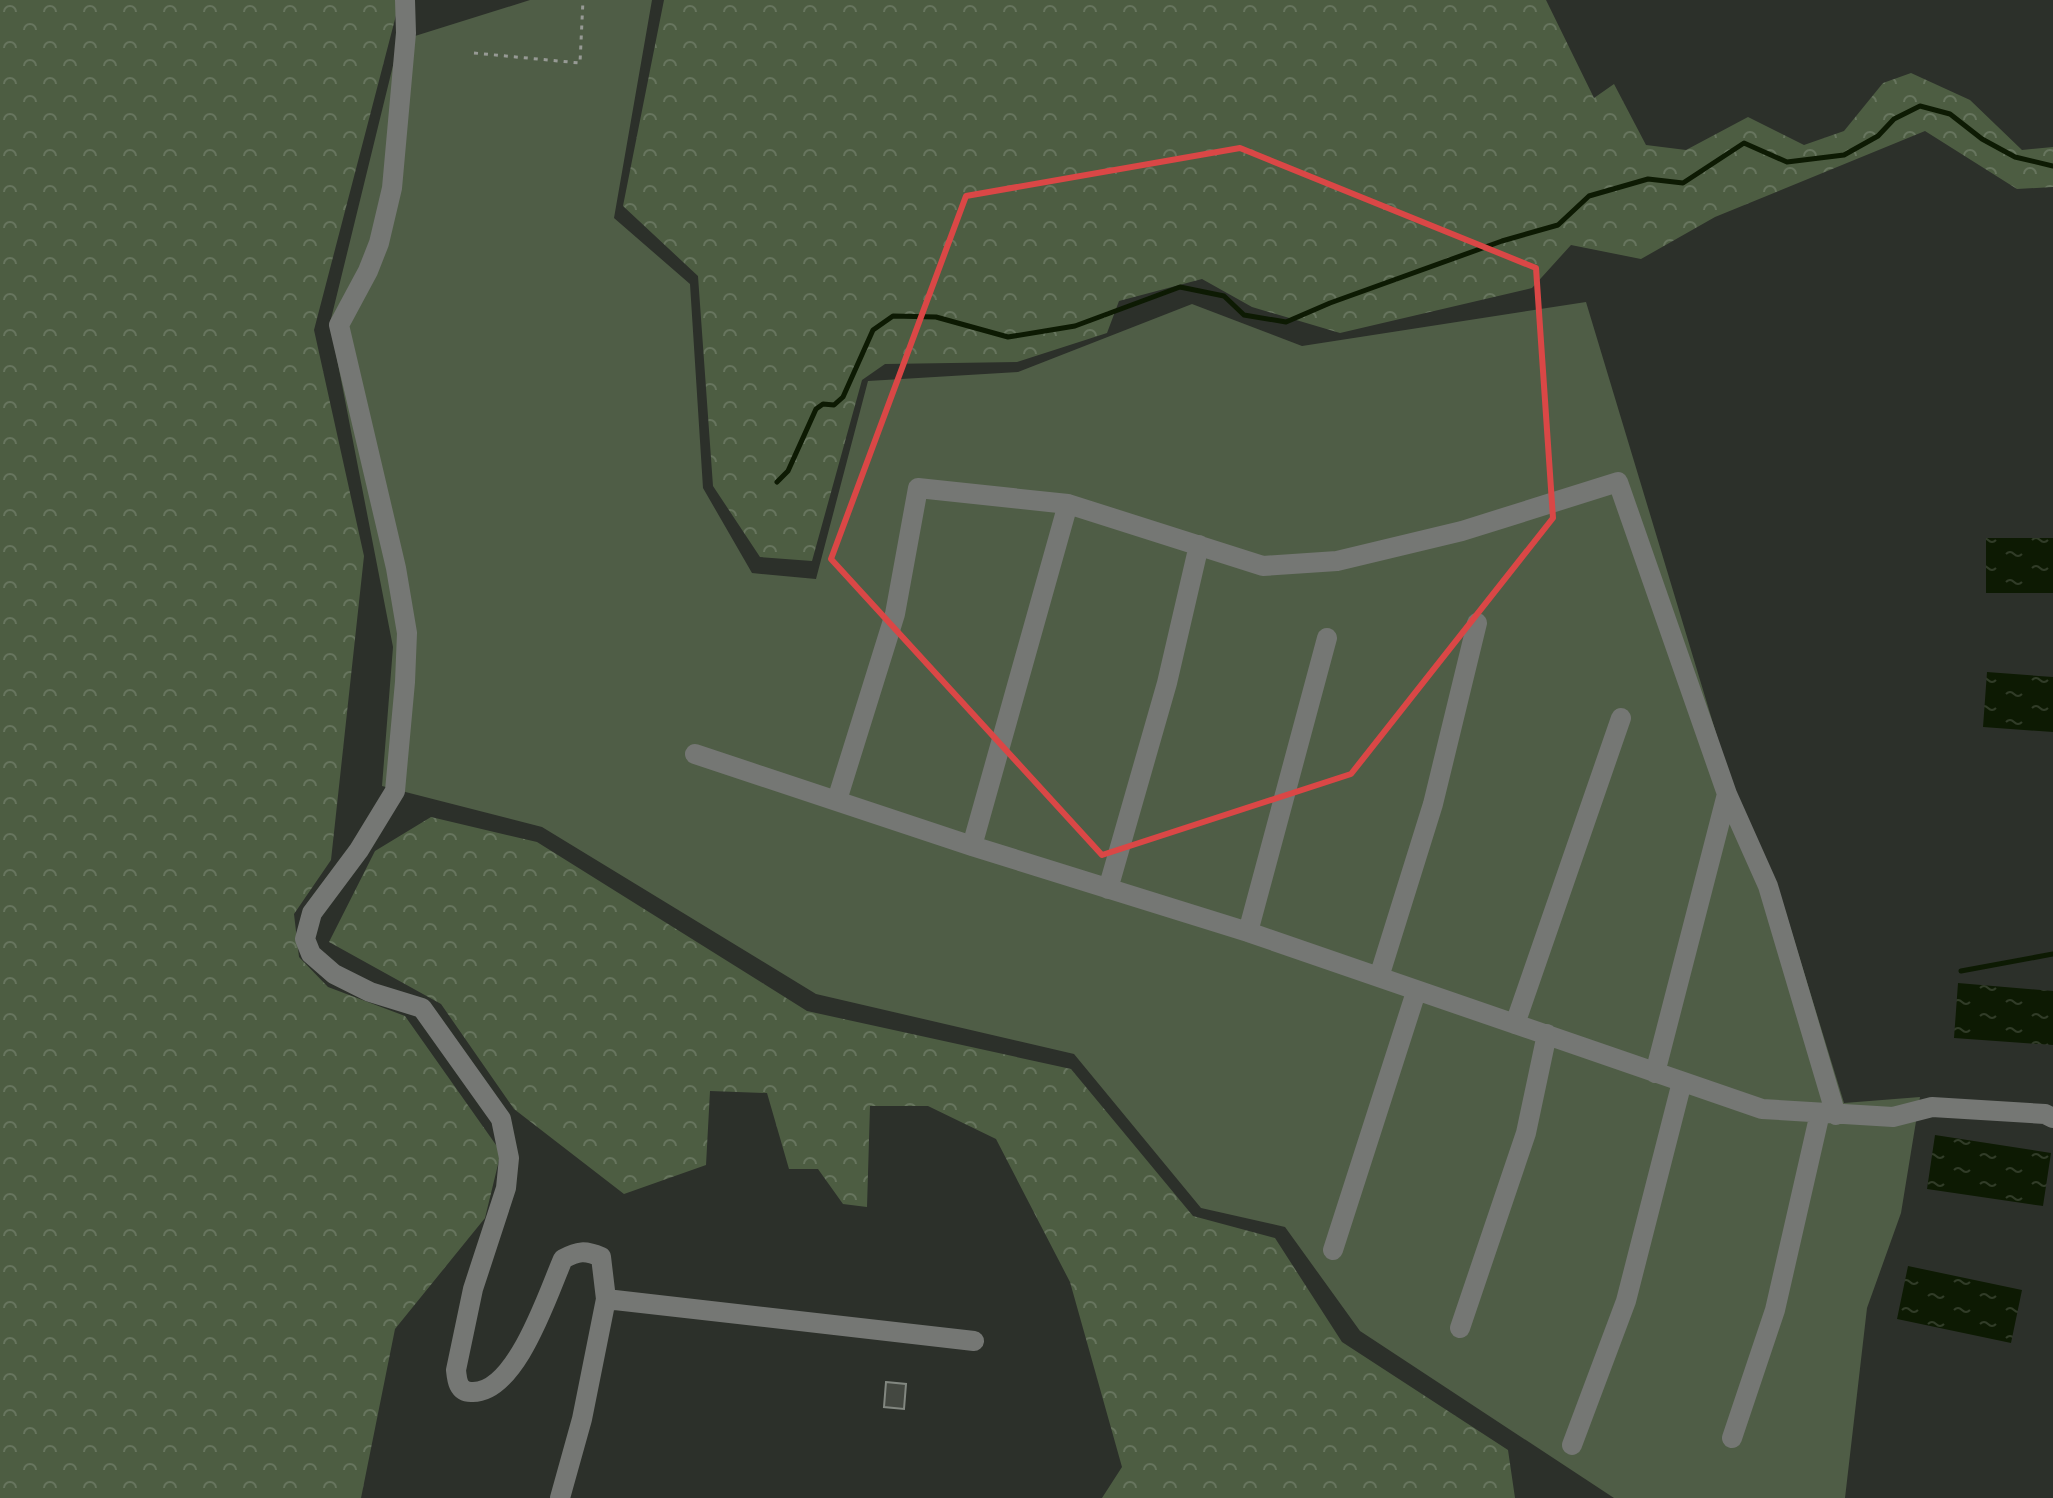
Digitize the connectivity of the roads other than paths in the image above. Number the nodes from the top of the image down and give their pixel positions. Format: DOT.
graph roads {
  1 [pos="405,0"];
  2 [pos="1068,504"];
  3 [pos="1199,545"];
  4 [pos="1477,623"];
  5 [pos="1327,638"];
  6 [pos="1621,718"];
  7 [pos="695,754"];
  8 [pos="1727,794"];
  9 [pos="837,800"];
  10 [pos="972,846"];
  11 [pos="1108,889"];
  12 [pos="1248,932"];
  13 [pos="1379,977"];
  14 [pos="1416,992"];
  15 [pos="1515,1024"];
  16 [pos="1547,1034"];
  17 [pos="1655,1073"];
  18 [pos="1682,1082"];
  19 [pos="1828,1114"];
  20 [pos="2053,1118"];
  21 [pos="1333,1250"];
  22 [pos="606,1299"];
  23 [pos="1460,1328"];
  24 [pos="974,1341"];
  25 [pos="1732,1438"];
  26 [pos="1572,1445"];
  27 [pos="560,1498"];
  1 -- 22 [label="lane"];
  2 -- 3 [label="lane"];
  2 -- 9 [label="lane"];
  2 -- 10 [label="lane"];
  3 -- 8 [label="lane"];
  3 -- 11 [label="lane"];
  4 -- 13 [label="lane"];
  5 -- 12 [label="lane"];
  6 -- 15 [label="lane"];
  7 -- 9 [label="lane"];
  8 -- 17 [label="lane"];
  8 -- 19 [label="lane"];
  9 -- 10 [label="lane"];
  10 -- 11 [label="lane"];
  11 -- 12 [label="lane"];
  12 -- 13 [label="lane"];
  13 -- 14 [label="lane"];
  14 -- 15 [label="lane"];
  14 -- 21 [label="lane"];
  15 -- 16 [label="lane"];
  16 -- 17 [label="lane"];
  16 -- 23 [label="lane"];
  17 -- 18 [label="lane"];
  18 -- 19 [label="lane"];
  18 -- 26 [label="lane"];
  19 -- 20 [label="lane"];
  19 -- 25 [label="lane"];
  22 -- 24 [label="lane"];
  22 -- 27 [label="lane"];
}
